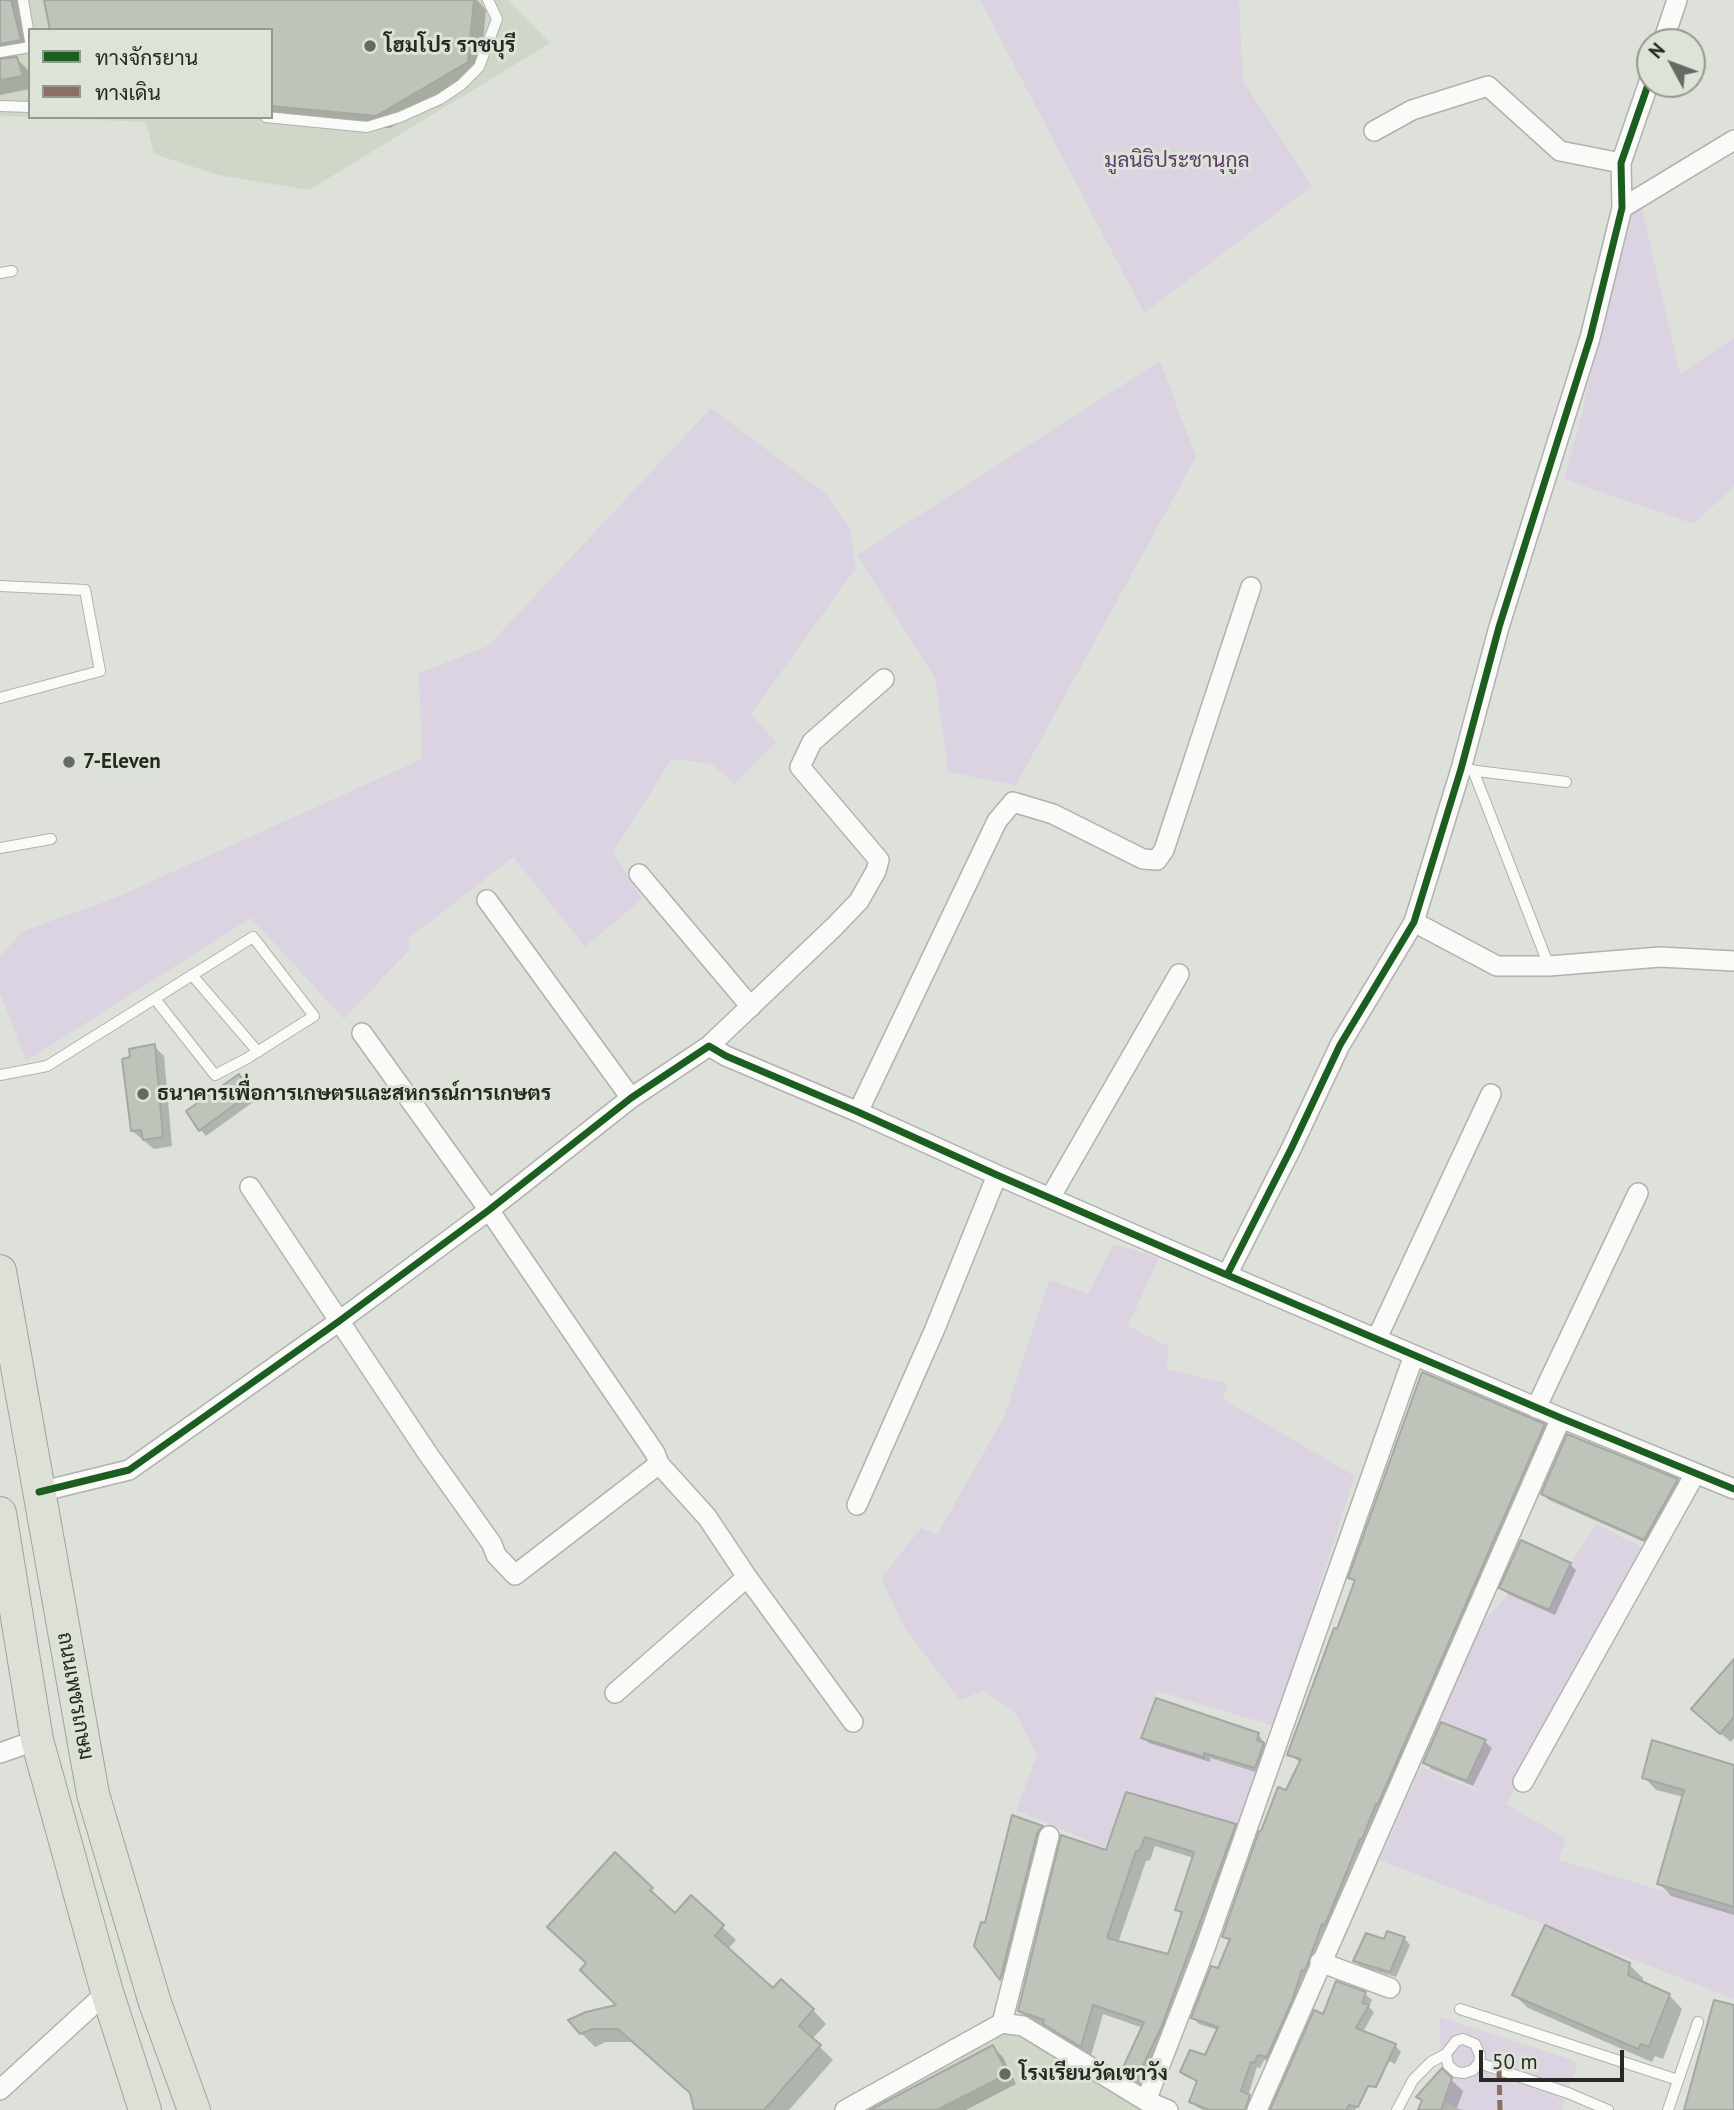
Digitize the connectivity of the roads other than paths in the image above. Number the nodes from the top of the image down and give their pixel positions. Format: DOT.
graph roads {
  1 [pos="23,0"];
  2 [pos="488,0"];
  3 [pos="1677,0"];
  4 [pos="1667,28"];
  5 [pos="28,29"];
  6 [pos="28,47"];
  7 [pos="0,52"];
  8 [pos="1643,98"];
  9 [pos="0,106"];
  10 [pos="28,107"];
  11 [pos="273,118"];
  12 [pos="1374,131"];
  13 [pos="1734,140"];
  14 [pos="1621,163"];
  15 [pos="1622,208"];
  16 [pos="12,271"];
  17 [pos="0,273"];
  18 [pos="0,586"];
  19 [pos="1251,587"];
  20 [pos="884,679"];
  21 [pos="0,698"];
  22 [pos="1467,770"];
  23 [pos="1566,782"];
  24 [pos="51,839"];
  25 [pos="0,848"];
  26 [pos="639,874"];
  27 [pos="487,901"];
  28 [pos="1414,922"];
  29 [pos="1734,961"];
  30 [pos="1549,966"];
  31 [pos="1179,974"];
  32 [pos="192,975"];
  33 [pos="155,999"];
  34 [pos="751,1007"];
  35 [pos="362,1033"];
  36 [pos="709,1046"];
  37 [pos="258,1052"];
  38 [pos="0,1075"];
  39 [pos="1491,1094"];
  40 [pos="631,1098"];
  41 [pos="858,1112"];
  42 [pos="998,1175"];
  43 [pos="250,1186"];
  44 [pos="1637,1193"];
  45 [pos="1050,1198"];
  46 [pos="489,1210"];
  47 [pos="0,1271"];
  48 [pos="1227,1275"];
  49 [pos="338,1322"];
  50 [pos="1377,1338"];
  51 [pos="1414,1355"];
  52 [pos="1536,1408"];
  53 [pos="1561,1418"];
  54 [pos="659,1464"];
  55 [pos="1695,1474"];
  56 [pos="1734,1489"];
  57 [pos="39,1492"];
  58 [pos="857,1505"];
  59 [pos="0,1513"];
  60 [pos="747,1577"];
  61 [pos="615,1693"];
  62 [pos="853,1722"];
  63 [pos="37,1740"];
  64 [pos="0,1753"];
  65 [pos="1523,1782"];
  66 [pos="1049,1836"];
  67 [pos="1320,1962"];
  68 [pos="1390,1988"];
  69 [pos="107,1992"];
  70 [pos="1460,2009"];
  71 [pos="1698,2022"];
  72 [pos="1002,2023"];
  73 [pos="1446,2054"];
  74 [pos="1479,2063"];
  75 [pos="1678,2080"];
  76 [pos="0,2090"];
  77 [pos="1146,2101"];
  78 [pos="145,2110"];
  79 [pos="194,2110"];
  80 [pos="845,2110"];
  81 [pos="1168,2110"];
  82 [pos="1256,2110"];
  83 [pos="1398,2110"];
  84 [pos="1608,2110"];
  85 [pos="1668,2110"];
  1 -- 5 [label="lane"];
  2 -- 11 [label="lane"];
  3 -- 4 [label="street"];
  6 -- 7 [label="lane"];
  8 -- 14 [label="street"];
  9 -- 10 [label="lane"];
  12 -- 14 [label="street"];
  13 -- 15 [label="street"];
  14 -- 15 [label="street"];
  15 -- 22 [label="street"];
  16 -- 17 [label="lane"];
  18 -- 21 [label="lane"];
  19 -- 41 [label="street"];
  20 -- 34 [label="street"];
  22 -- 23 [label="lane"];
  22 -- 28 [label="street"];
  22 -- 30 [label="lane"];
  24 -- 25 [label="lane"];
  26 -- 34 [label="street"];
  27 -- 40 [label="street"];
  28 -- 30 [label="street"];
  28 -- 48 [label="street"];
  29 -- 30 [label="street"];
  31 -- 45 [label="street"];
  32 -- 33 [label="lane"];
  32 -- 37 [label="lane"];
  32 -- 37 [label="lane"];
  33 -- 37 [label="lane"];
  33 -- 38 [label="lane"];
  34 -- 36 [label="street"];
  35 -- 46 [label="street"];
  36 -- 40 [label="street"];
  36 -- 41 [label="street"];
  39 -- 50 [label="street"];
  40 -- 46 [label="street"];
  41 -- 42 [label="street"];
  42 -- 45 [label="street"];
  42 -- 58 [label="street"];
  43 -- 49 [label="street"];
  44 -- 52 [label="street"];
  45 -- 48 [label="street"];
  46 -- 49 [label="street"];
  46 -- 54 [label="street"];
  47 -- 57 [label="highway, ถนนเพชรเกษม"];
  48 -- 50 [label="street"];
  49 -- 54 [label="street"];
  49 -- 57 [label="street"];
  50 -- 51 [label="street"];
  51 -- 52 [label="street"];
  51 -- 77 [label="street"];
  52 -- 53 [label="street"];
  53 -- 55 [label="street"];
  53 -- 67 [label="street"];
  54 -- 60 [label="street"];
  55 -- 56 [label="street"];
  55 -- 65 [label="street"];
  57 -- 79 [label="highway, ถนนเพชรเกษม"];
  59 -- 63 [label="highway, ถนนเพชรเกษม"];
  60 -- 61 [label="street"];
  60 -- 62 [label="street"];
  63 -- 64 [label="street"];
  63 -- 69 [label="highway, ถนนเพชรเกษม"];
  66 -- 72 [label="street"];
  67 -- 68 [label="street"];
  67 -- 82 [label="street"];
  69 -- 76 [label="street"];
  69 -- 78 [label="highway, ถนนเพชรเกษม"];
  70 -- 75 [label="lane"];
  71 -- 75 [label="lane"];
  72 -- 77 [label="street"];
  72 -- 80 [label="street"];
  73 -- 74 [label="lane"];
  73 -- 74 [label="lane"];
  73 -- 83 [label="lane"];
  74 -- 84 [label="lane"];
  75 -- 85 [label="lane"];
  77 -- 81 [label="street"];
}
